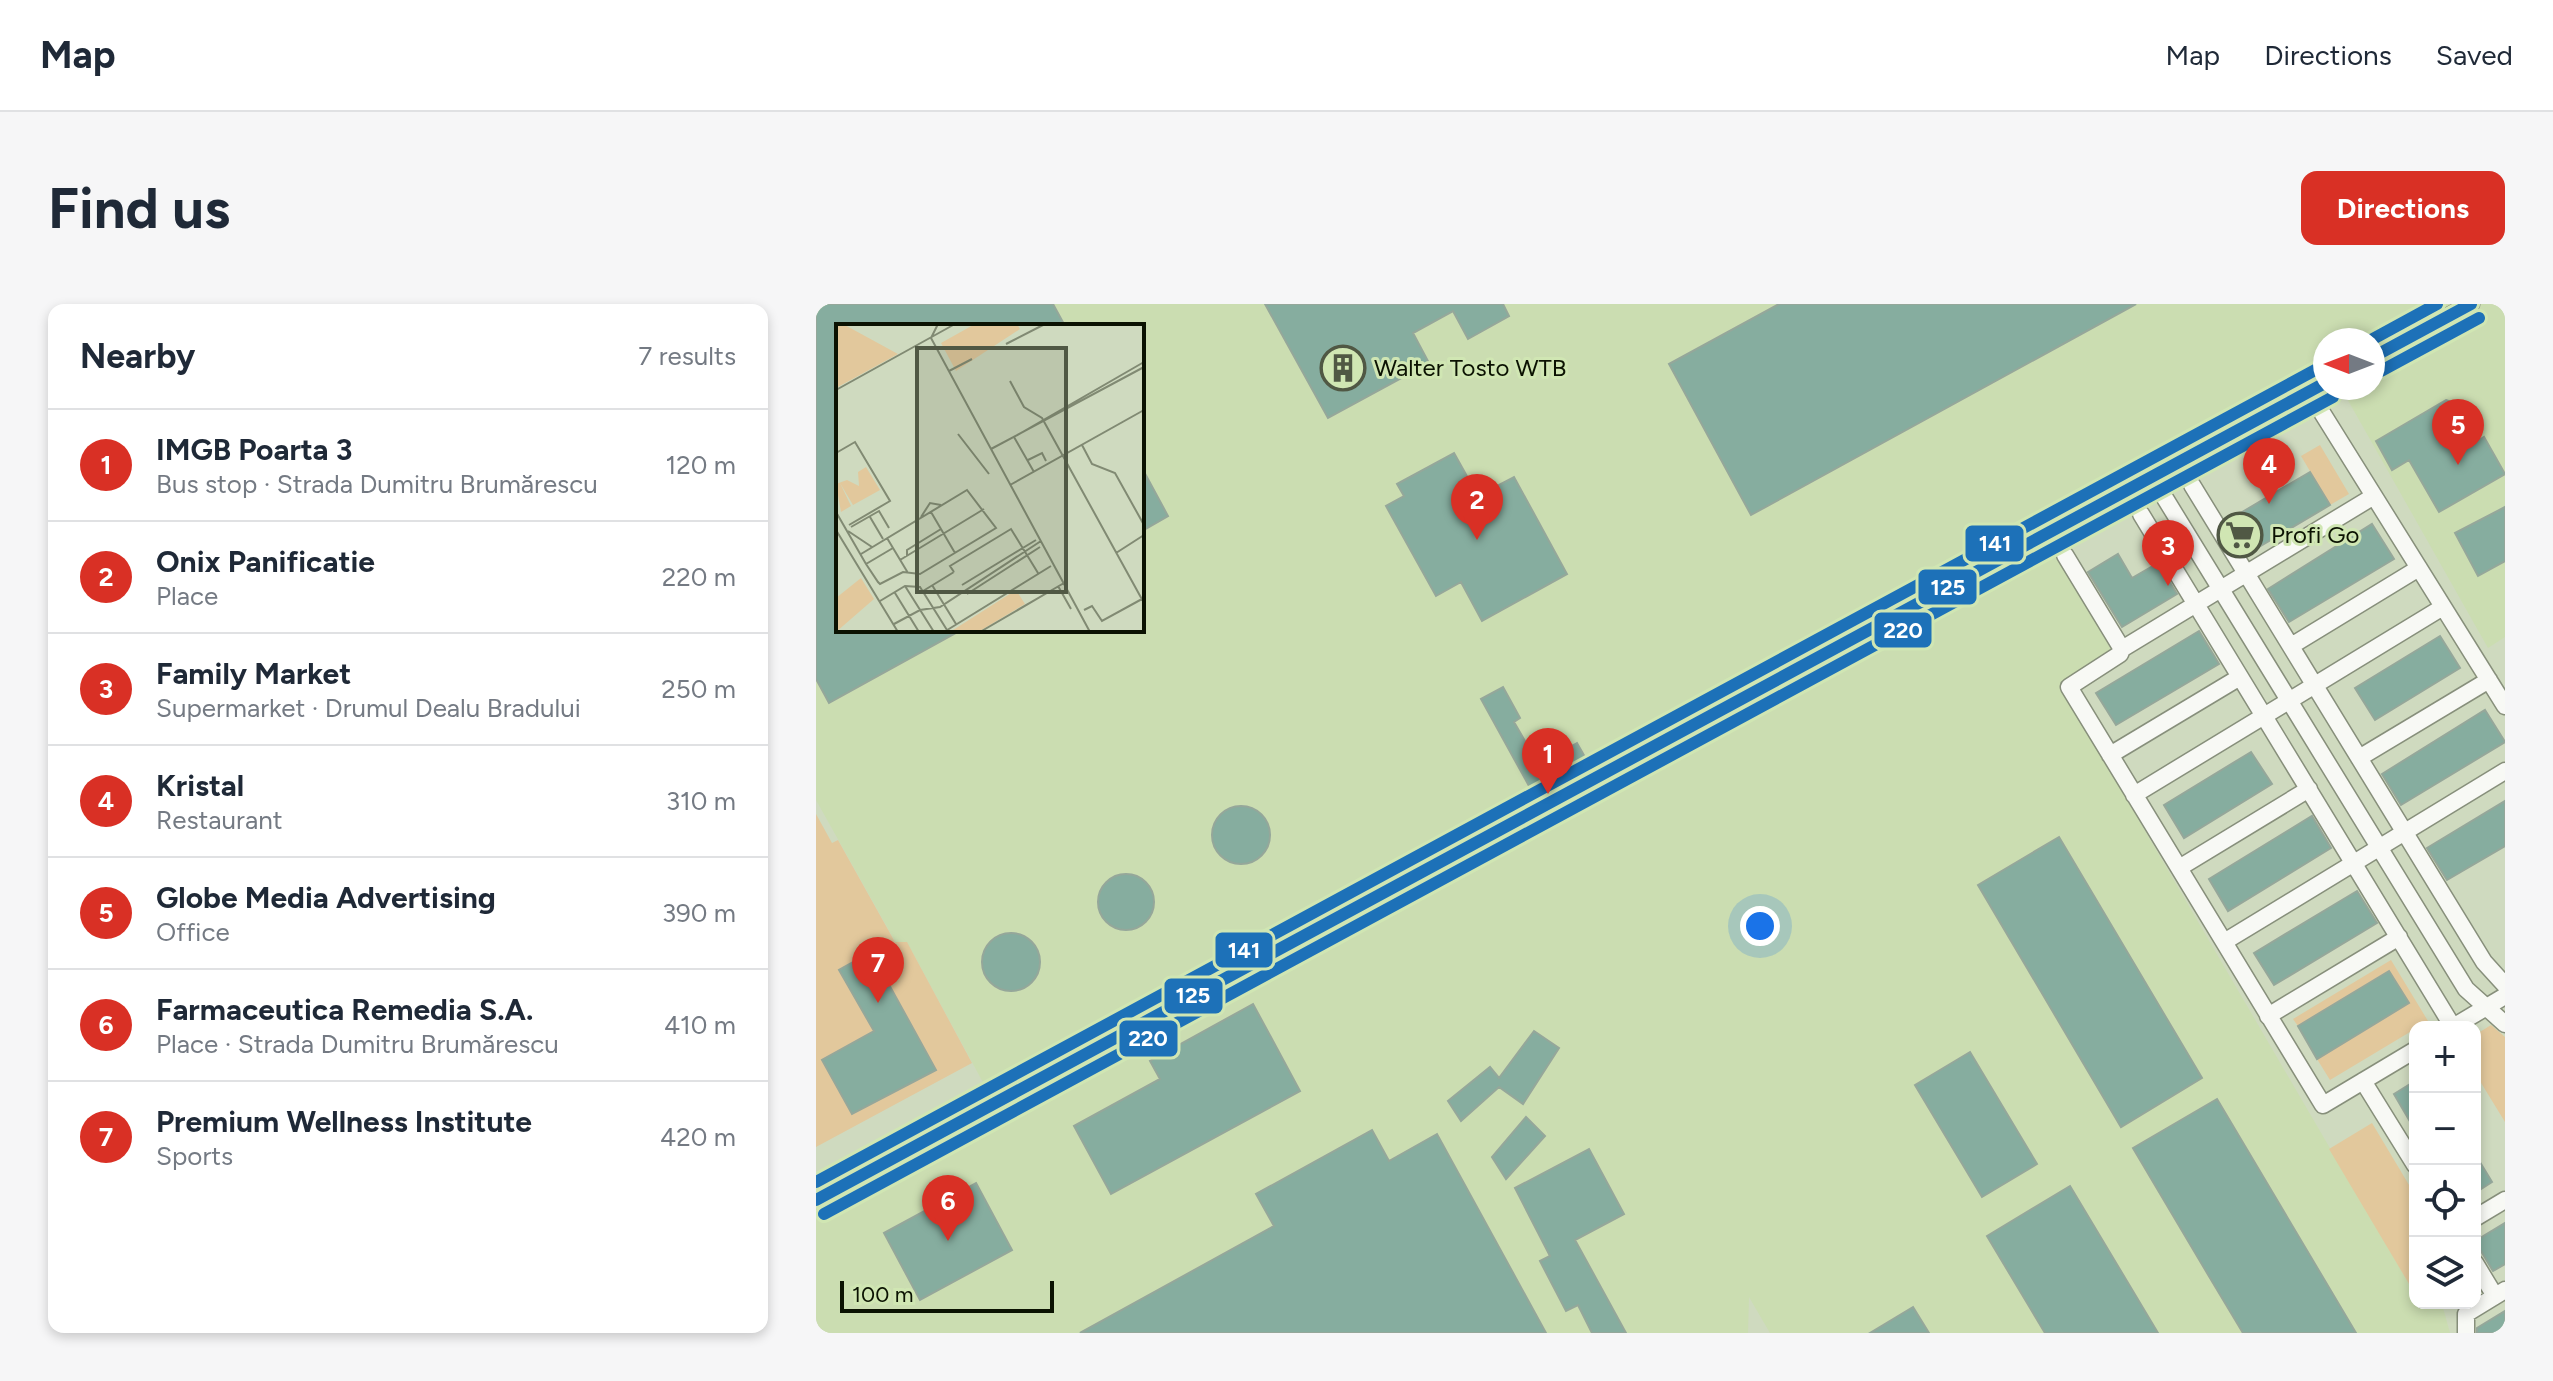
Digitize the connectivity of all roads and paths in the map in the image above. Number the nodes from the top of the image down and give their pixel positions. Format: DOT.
graph roads {
  1 [pos="2471,304"];
  2 [pos="2385,351"];
  3 [pos="2313,390"];
  4 [pos="2321,411"];
  5 [pos="2152,477"];
  6 [pos="2192,485"];
  7 [pos="2374,496"];
  8 [pos="2141,514"];
  9 [pos="2065,555"];
  10 [pos="2419,568"];
  11 [pos="2246,573"];
  12 [pos="2221,588"];
  13 [pos="2196,604"];
  14 [pos="2443,607"];
  15 [pos="2291,646"];
  16 [pos="2122,649"];
  17 [pos="2240,677"];
  18 [pos="2489,680"];
  19 [pos="2315,685"];
  20 [pos="2290,700"];
  21 [pos="2505,706"];
  22 [pos="2264,716"];
  23 [pos="2110,755"];
  24 [pos="2359,758"];
  25 [pos="2505,771"];
  26 [pos="2309,789"];
  27 [pos="2134,795"];
  28 [pos="2404,833"];
  29 [pos="2380,848"];
  30 [pos="2353,863"];
  31 [pos="2179,868"];
  32 [pos="2399,937"];
  33 [pos="2224,942"];
  34 [pos="2505,985"];
  35 [pos="2505,996"];
  36 [pos="2486,1008"];
  37 [pos="2268,1016"];
  38 [pos="2505,1024"];
  39 [pos="2409,1054"];
  40 [pos="2363,1081"];
  41 [pos="2409,1155"];
  42 [pos="816,1200"];
  43 [pos="2505,1200"];
  44 [pos="2481,1214"];
  45 [pos="2481,1270"];
  46 [pos="2500,1293"];
  47 [pos="2466,1333"];
  1 -- 2 [label="street"];
  3 -- 5 [label="street"];
  4 -- 7 [label="street"];
  5 -- 12 [label="street"];
  5 -- 42 [label="street"];
  6 -- 11 [label="street"];
  7 -- 10 [label="street"];
  7 -- 11 [label="street"];
  8 -- 13 [label="street"];
  9 -- 16 [label="street"];
  10 -- 14 [label="street"];
  10 -- 15 [label="street"];
  11 -- 12 [label="street"];
  11 -- 15 [label="street"];
  12 -- 13 [label="street"];
  12 -- 20 [label="street"];
  13 -- 16 [label="street"];
  13 -- 17 [label="street"];
  14 -- 18 [label="street"];
  14 -- 19 [label="street"];
  15 -- 19 [label="street"];
  16 -- 23 [label="street"];
  17 -- 22 [label="street"];
  17 -- 23 [label="street"];
  18 -- 21 [label="street"];
  18 -- 24 [label="street"];
  19 -- 20 [label="street"];
  19 -- 24 [label="street"];
  20 -- 22 [label="street"];
  20 -- 29 [label="street"];
  22 -- 26 [label="street"];
  22 -- 27 [label="street"];
  23 -- 27 [label="street"];
  24 -- 28 [label="street"];
  25 -- 28 [label="street"];
  26 -- 30 [label="street"];
  26 -- 31 [label="street"];
  27 -- 31 [label="street"];
  28 -- 29 [label="street"];
  28 -- 34 [label="street"];
  29 -- 30 [label="street"];
  29 -- 36 [label="street"];
  30 -- 32 [label="street"];
  30 -- 33 [label="street"];
  31 -- 33 [label="street"];
  32 -- 36 [label="street"];
  32 -- 37 [label="street"];
  33 -- 37 [label="street"];
  35 -- 36 [label="street"];
  36 -- 38 [label="street"];
  37 -- 40 [label="street"];
  39 -- 40 [label="street"];
  40 -- 41 [label="street"];
  43 -- 44 [label="street"];
  45 -- 46 [label="street"];
  46 -- 47 [label="street"];
}
